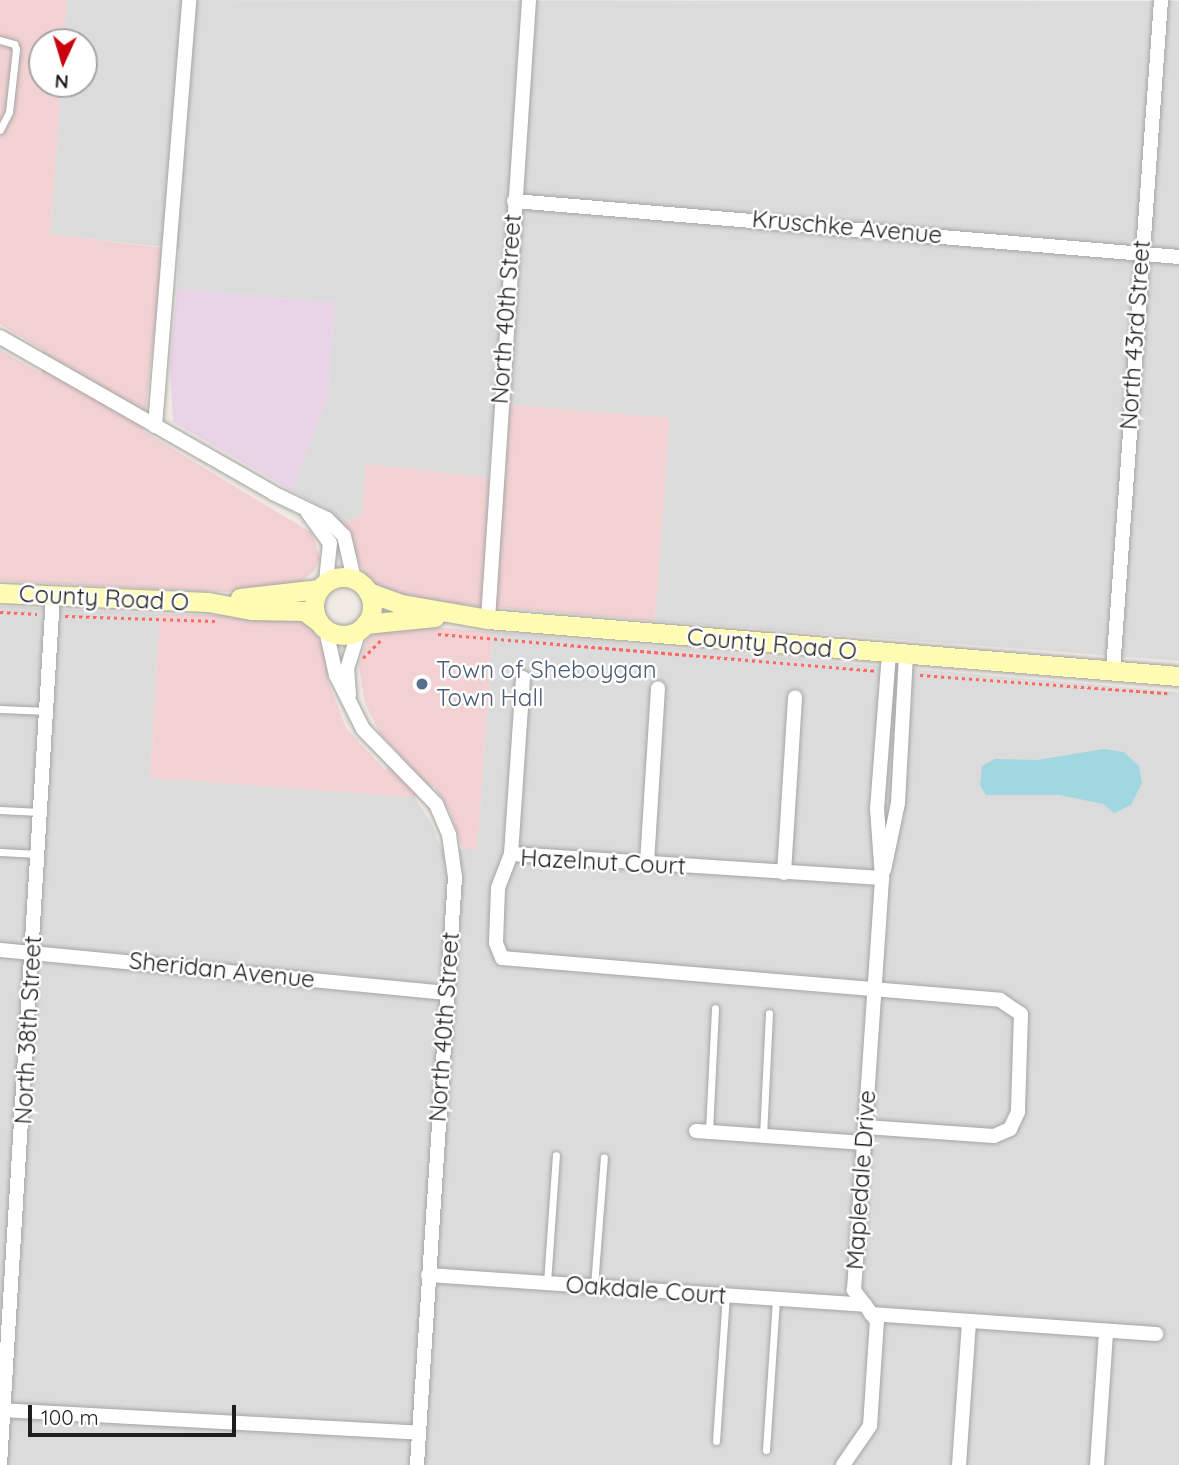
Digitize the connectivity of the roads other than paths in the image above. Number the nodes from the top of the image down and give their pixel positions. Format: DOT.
graph roads {
  1 [pos="189,0"];
  2 [pos="529,0"];
  3 [pos="1161,0"];
  4 [pos="0,40"];
  5 [pos="4,116"];
  6 [pos="0,130"];
  7 [pos="514,201"];
  8 [pos="1141,253"];
  9 [pos="1179,257"];
  10 [pos="0,337"];
  11 [pos="155,426"];
  12 [pos="304,509"];
  13 [pos="322,586"];
  14 [pos="361,586"];
  15 [pos="0,593"];
  16 [pos="208,603"];
  17 [pos="53,605"];
  18 [pos="454,615"];
  19 [pos="488,619"];
  20 [pos="322,625"];
  21 [pos="362,627"];
  22 [pos="897,664"];
  23 [pos="1113,670"];
  24 [pos="1179,676"];
  25 [pos="523,678"];
  26 [pos="658,688"];
  27 [pos="795,697"];
  28 [pos="351,704"];
  29 [pos="0,709"];
  30 [pos="48,711"];
  31 [pos="0,810"];
  32 [pos="41,812"];
  33 [pos="0,852"];
  34 [pos="38,854"];
  35 [pos="511,854"];
  36 [pos="647,863"];
  37 [pos="784,873"];
  38 [pos="881,878"];
  39 [pos="0,950"];
  40 [pos="33,951"];
  41 [pos="874,992"];
  42 [pos="445,993"];
  43 [pos="715,1008"];
  44 [pos="769,1013"];
  45 [pos="865,1127"];
  46 [pos="703,1132"];
  47 [pos="762,1136"];
  48 [pos="864,1143"];
  49 [pos="556,1155"];
  50 [pos="604,1157"];
  51 [pos="428,1275"];
  52 [pos="547,1284"];
  53 [pos="594,1287"];
  54 [pos="726,1296"];
  55 [pos="776,1299"];
  56 [pos="868,1309"];
  57 [pos="969,1321"];
  58 [pos="1106,1332"];
  59 [pos="1156,1334"];
  60 [pos="2,1410"];
  61 [pos="418,1433"];
  62 [pos="716,1441"];
  63 [pos="766,1450"];
  64 [pos="0,1465"];
  65 [pos="417,1465"];
  66 [pos="843,1465"];
  67 [pos="959,1465"];
  68 [pos="1097,1465"];
  1 -- 11 [label="street"];
  2 -- 7 [label="street, North 40th Street"];
  3 -- 8 [label="street, North 43rd Street"];
  4 -- 5 [label="lane"];
  5 -- 6 [label="lane"];
  7 -- 8 [label="street, Kruschke Avenue"];
  7 -- 19 [label="street, North 40th Street"];
  8 -- 9 [label="street, Kruschke Avenue"];
  8 -- 23 [label="street, North 43rd Street"];
  10 -- 11 [label="street"];
  11 -- 12 [label="street"];
  12 -- 13 [label="street"];
  12 -- 14 [label="street"];
  13 -- 14 [label="street"];
  13 -- 16 [label="street, County Road O"];
  13 -- 20 [label="street"];
  14 -- 18 [label="street, County Road O"];
  14 -- 21 [label="street"];
  15 -- 17 [label="street, County Road O"];
  16 -- 17 [label="street, County Road O"];
  16 -- 20 [label="street, County Road O"];
  17 -- 30 [label="street, North 38th Street"];
  18 -- 19 [label="street, County Road O"];
  18 -- 21 [label="street"];
  19 -- 22 [label="street, County Road O"];
  20 -- 21 [label="street"];
  20 -- 28 [label="street, North 40th Street"];
  21 -- 28 [label="street"];
  22 -- 23 [label="street, County Road O"];
  22 -- 38 [label="street, Mapledale Drive"];
  23 -- 24 [label="street, County Road O"];
  25 -- 35 [label="street"];
  26 -- 36 [label="street"];
  27 -- 37 [label="street"];
  28 -- 42 [label="street, North 40th Street"];
  29 -- 30 [label="lane"];
  30 -- 32 [label="street, North 38th Street"];
  31 -- 32 [label="lane"];
  32 -- 34 [label="street, North 38th Street"];
  33 -- 34 [label="lane"];
  34 -- 40 [label="street, North 38th Street"];
  35 -- 36 [label="street, Hazelnut Court"];
  35 -- 41 [label="street, Hazelnut Court"];
  36 -- 37 [label="street, Hazelnut Court"];
  37 -- 38 [label="street, Hazelnut Court"];
  38 -- 41 [label="street, Mapledale Drive"];
  39 -- 40 [label="street, Sheridan Avenue"];
  40 -- 42 [label="street, Sheridan Avenue"];
  40 -- 60 [label="street, North 38th Street"];
  41 -- 45 [label="street, Mapledale Drive"];
  41 -- 45 [label="street, Hazelnut Court"];
  42 -- 51 [label="street, North 40th Street"];
  43 -- 46 [label="lane"];
  44 -- 47 [label="lane"];
  45 -- 48 [label="street, Mapledale Drive"];
  46 -- 47 [label="street"];
  47 -- 48 [label="street"];
  48 -- 56 [label="street, Mapledale Drive"];
  49 -- 52 [label="lane"];
  50 -- 53 [label="lane"];
  51 -- 52 [label="street, Oakdale Court"];
  51 -- 61 [label="street, North 40th Street"];
  52 -- 53 [label="street, Oakdale Court"];
  53 -- 54 [label="street, Oakdale Court"];
  54 -- 55 [label="street, Oakdale Court"];
  54 -- 62 [label="lane"];
  55 -- 56 [label="street, Oakdale Court"];
  55 -- 63 [label="lane"];
  56 -- 57 [label="street, Oakdale Court"];
  56 -- 66 [label="street, Mapledale Drive"];
  57 -- 58 [label="street, Oakdale Court"];
  57 -- 67 [label="street"];
  58 -- 59 [label="street, Oakdale Court"];
  58 -- 68 [label="street"];
  60 -- 61 [label="street"];
  60 -- 64 [label="street, North 38th Street"];
  61 -- 65 [label="street, North 40th Street"];
}
